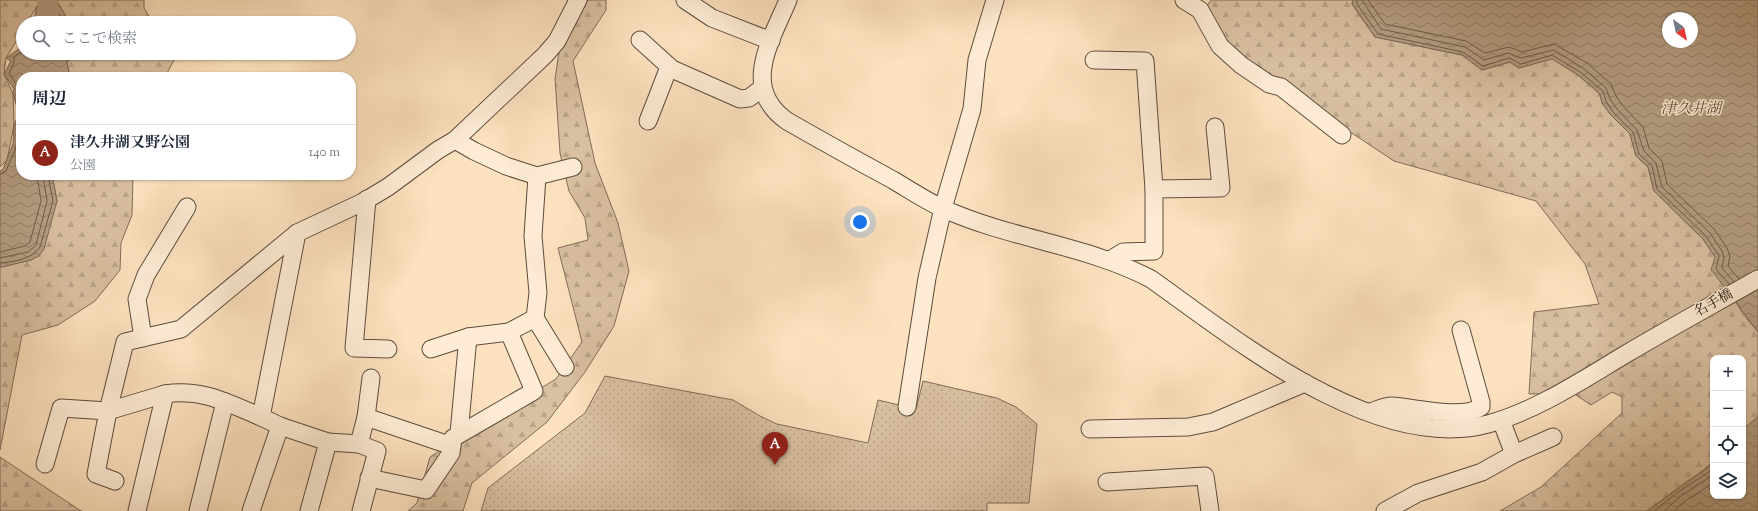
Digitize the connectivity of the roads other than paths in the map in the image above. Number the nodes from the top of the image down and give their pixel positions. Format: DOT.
graph roads {
  1 [pos="578,0"];
  2 [pos="685,0"];
  3 [pos="788,0"];
  4 [pos="995,0"];
  5 [pos="1184,0"];
  6 [pos="640,40"];
  7 [pos="771,41"];
  8 [pos="1094,60"];
  9 [pos="669,66"];
  10 [pos="762,88"];
  11 [pos="648,121"];
  12 [pos="1214,127"];
  13 [pos="1342,135"];
  14 [pos="455,140"];
  15 [pos="573,167"];
  16 [pos="537,176"];
  17 [pos="1154,189"];
  18 [pos="367,199"];
  19 [pos="187,208"];
  20 [pos="943,208"];
  21 [pos="297,233"];
  22 [pos="1110,260"];
  23 [pos="1758,279"];
  24 [pos="535,318"];
  25 [pos="1461,330"];
  26 [pos="509,332"];
  27 [pos="468,337"];
  28 [pos="144,338"];
  29 [pos="388,349"];
  30 [pos="431,349"];
  31 [pos="565,367"];
  32 [pos="371,378"];
  33 [pos="1305,383"];
  34 [pos="165,394"];
  35 [pos="225,402"];
  36 [pos="907,407"];
  37 [pos="108,411"];
  38 [pos="1370,412"];
  39 [pos="261,417"];
  40 [pos="366,417"];
  41 [pos="1501,420"];
  42 [pos="280,426"];
  43 [pos="1090,429"];
  44 [pos="1553,437"];
  45 [pos="455,440"];
  46 [pos="328,442"];
  47 [pos="359,444"];
  48 [pos="1514,454"];
  49 [pos="45,464"];
  50 [pos="369,478"];
  51 [pos="115,481"];
  52 [pos="1107,482"];
  53 [pos="137,511"];
  54 [pos="198,511"];
  55 [pos="251,511"];
  56 [pos="309,511"];
  57 [pos="361,511"];
  58 [pos="1210,511"];
  59 [pos="1385,511"];
  1 -- 14 [label="street"];
  2 -- 7 [label="street"];
  3 -- 7 [label="street"];
  4 -- 20 [label="street"];
  5 -- 13 [label="street"];
  6 -- 9 [label="street"];
  7 -- 10 [label="street"];
  8 -- 17 [label="street"];
  9 -- 10 [label="street"];
  9 -- 11 [label="street"];
  10 -- 20 [label="street, 名手橋"];
  12 -- 17 [label="street"];
  14 -- 16 [label="street"];
  14 -- 18 [label="street"];
  15 -- 16 [label="street"];
  16 -- 24 [label="street"];
  17 -- 22 [label="street"];
  18 -- 21 [label="street"];
  18 -- 29 [label="street"];
  19 -- 28 [label="street"];
  20 -- 22 [label="street, 名手橋"];
  20 -- 36 [label="street"];
  21 -- 28 [label="street"];
  21 -- 39 [label="street"];
  22 -- 33 [label="street, 名手橋"];
  23 -- 41 [label="street, 名手橋"];
  24 -- 26 [label="street"];
  24 -- 31 [label="street"];
  25 -- 38 [label="street"];
  26 -- 27 [label="street"];
  26 -- 45 [label="street"];
  27 -- 30 [label="street"];
  27 -- 45 [label="street"];
  28 -- 37 [label="street"];
  32 -- 40 [label="street"];
  33 -- 38 [label="street, 名手橋"];
  33 -- 43 [label="street"];
  34 -- 35 [label="street"];
  34 -- 37 [label="street"];
  34 -- 53 [label="street"];
  35 -- 39 [label="street"];
  35 -- 54 [label="street"];
  37 -- 49 [label="street"];
  37 -- 51 [label="street"];
  38 -- 41 [label="street, 名手橋"];
  39 -- 42 [label="street"];
  40 -- 45 [label="street"];
  40 -- 47 [label="street"];
  41 -- 48 [label="street"];
  42 -- 46 [label="street"];
  42 -- 55 [label="street"];
  44 -- 48 [label="street"];
  45 -- 50 [label="street"];
  46 -- 47 [label="street"];
  46 -- 56 [label="street"];
  47 -- 50 [label="street"];
  48 -- 59 [label="street"];
  50 -- 57 [label="street"];
  52 -- 58 [label="street"];
}
